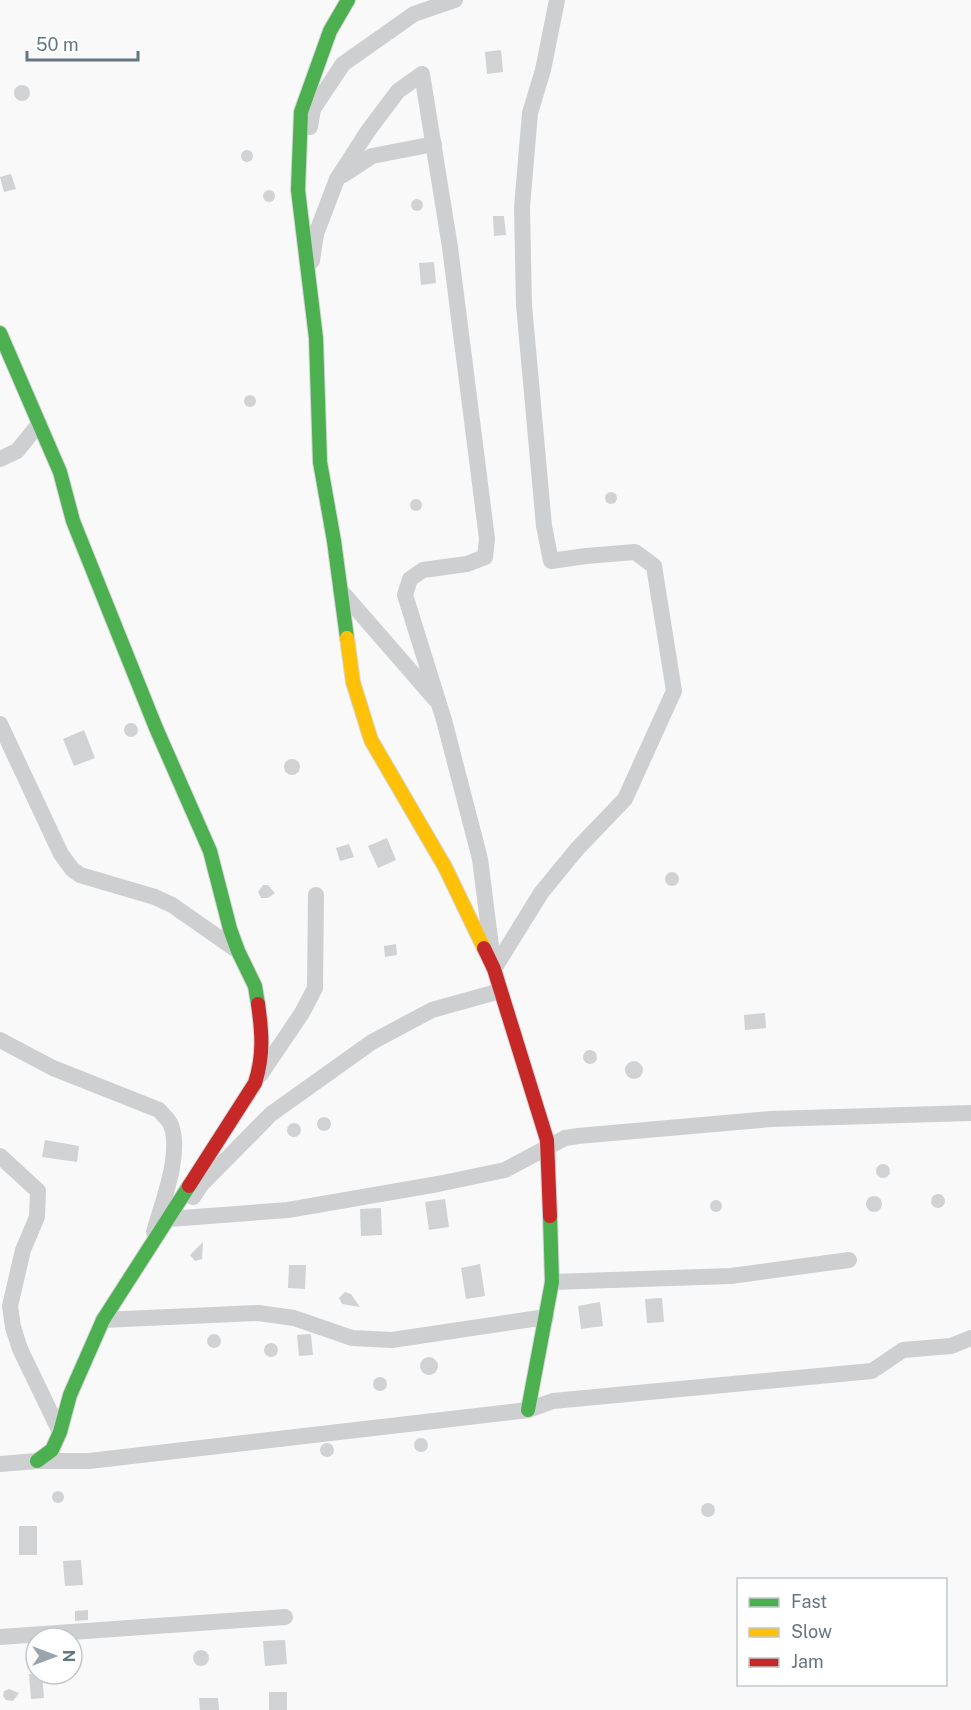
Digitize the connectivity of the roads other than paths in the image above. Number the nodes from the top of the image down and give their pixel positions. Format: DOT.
graph roads {
  1 [pos="348,0"];
  2 [pos="455,0"];
  3 [pos="557,0"];
  4 [pos="434,144"];
  5 [pos="337,179"];
  6 [pos="298,189"];
  7 [pos="309,281"];
  8 [pos="0,333"];
  9 [pos="39,424"];
  10 [pos="0,459"];
  11 [pos="341,591"];
  12 [pos="439,704"];
  13 [pos="0,724"];
  14 [pos="316,895"];
  15 [pos="238,951"];
  16 [pos="494,969"];
  17 [pos="500,991"];
  18 [pos="0,1040"];
  19 [pos="255,1083"];
  20 [pos="971,1113"];
  21 [pos="547,1147"];
  22 [pos="0,1156"];
  23 [pos="173,1219"];
  24 [pos="150,1248"];
  25 [pos="849,1260"];
  26 [pos="552,1282"];
  27 [pos="546,1317"];
  28 [pos="103,1320"];
  29 [pos="971,1338"];
  30 [pos="528,1410"];
  31 [pos="60,1432"];
  32 [pos="37,1461"];
  33 [pos="0,1464"];
  34 [pos="285,1617"];
  35 [pos="0,1637"];
  1 -- 6 [label="street"];
  2 -- 6 [label="street"];
  3 -- 16 [label="street"];
  4 -- 5 [label="street"];
  4 -- 5 [label="street"];
  4 -- 12 [label="street"];
  5 -- 7 [label="street"];
  6 -- 7 [label="street"];
  7 -- 11 [label="street"];
  8 -- 9 [label="street"];
  9 -- 10 [label="street"];
  9 -- 15 [label="street"];
  11 -- 12 [label="street"];
  11 -- 16 [label="street"];
  12 -- 16 [label="street"];
  13 -- 15 [label="street"];
  14 -- 19 [label="street"];
  15 -- 19 [label="street"];
  16 -- 17 [label="street"];
  17 -- 21 [label="street"];
  17 -- 23 [label="street"];
  18 -- 24 [label="street"];
  19 -- 23 [label="street"];
  20 -- 21 [label="street"];
  21 -- 23 [label="street"];
  21 -- 26 [label="street"];
  22 -- 31 [label="street"];
  23 -- 24 [label="street"];
  24 -- 28 [label="street"];
  25 -- 26 [label="street"];
  26 -- 27 [label="street"];
  27 -- 28 [label="street"];
  27 -- 30 [label="street"];
  28 -- 31 [label="street"];
  29 -- 30 [label="street"];
  30 -- 32 [label="street"];
  31 -- 32 [label="street"];
  32 -- 33 [label="street"];
  34 -- 35 [label="street"];
}
